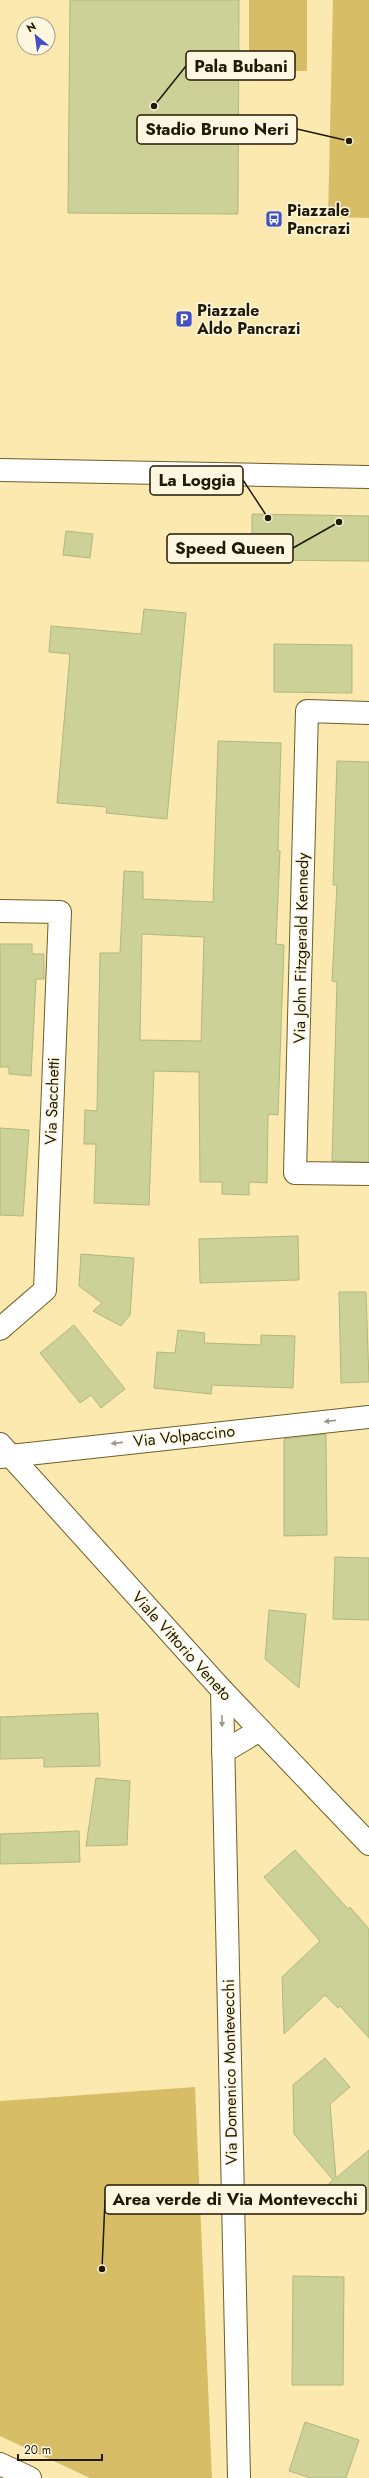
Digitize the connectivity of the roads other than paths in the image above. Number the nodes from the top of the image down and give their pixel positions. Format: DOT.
graph roads {
  1 [pos="0,470"];
  2 [pos="369,477"];
  3 [pos="369,713"];
  4 [pos="0,911"];
  5 [pos="369,1174"];
  6 [pos="0,1329"];
  7 [pos="369,1417"];
  8 [pos="3,1452"];
  9 [pos="222,1690"];
  10 [pos="260,1730"];
  11 [pos="223,1752"];
  12 [pos="369,1844"];
  13 [pos="0,2464"];
  14 [pos="30,2478"];
  15 [pos="239,2478"];
  1 -- 2 [label="street"];
  3 -- 5 [label="street, Via John Fitzgerald Kennedy"];
  4 -- 6 [label="street, Via Sacchetti"];
  7 -- 8 [label="street, Via Volpaccino, one-way"];
  8 -- 9 [label="street, Viale Vittorio Veneto"];
  9 -- 10 [label="street, Viale Vittorio Veneto"];
  9 -- 11 [label="street, Via Domenico Montevecchi, one-way"];
  10 -- 11 [label="street"];
  10 -- 12 [label="street, Viale Vittorio Veneto"];
  11 -- 15 [label="street, Via Domenico Montevecchi"];
  13 -- 14 [label="street"];
}
